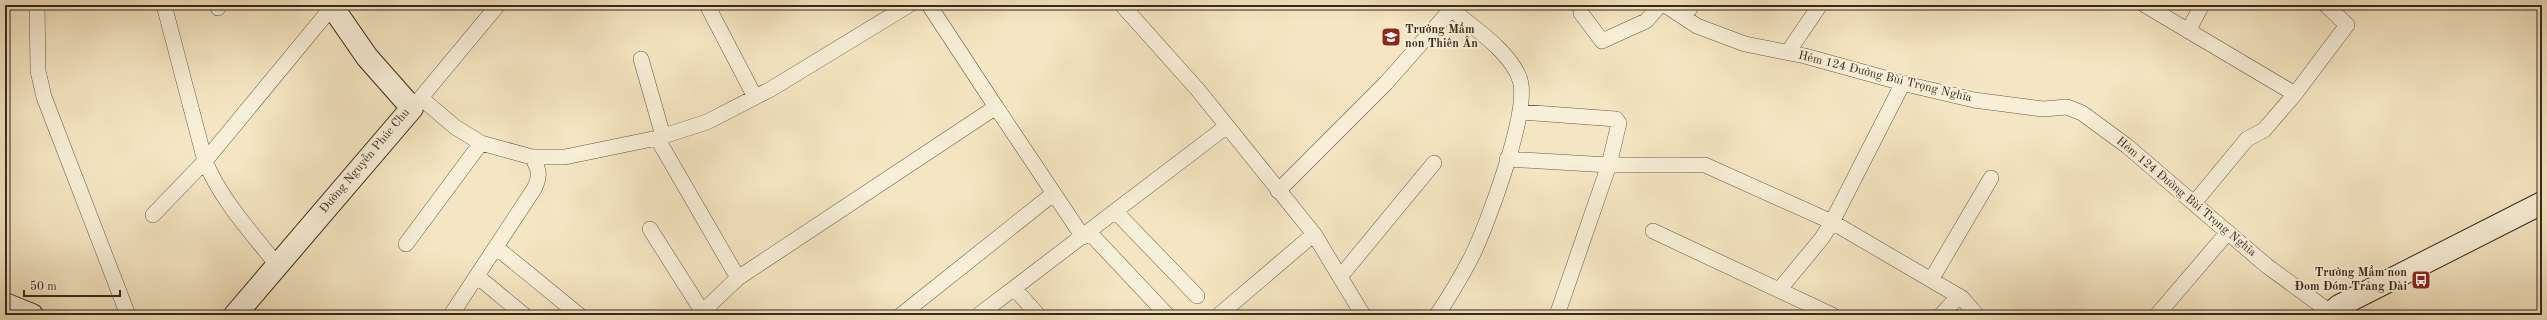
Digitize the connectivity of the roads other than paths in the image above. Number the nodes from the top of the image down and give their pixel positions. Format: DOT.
graph roads {
  1 [pos="37,5"];
  2 [pos="164,5"];
  3 [pos="498,5"];
  4 [pos="706,5"];
  5 [pos="909,5"];
  6 [pos="929,5"];
  7 [pos="1660,5"];
  8 [pos="1665,5"];
  9 [pos="1820,5"];
  10 [pos="2145,5"];
  11 [pos="2202,5"];
  12 [pos="2326,5"];
  13 [pos="1125,6"];
  14 [pos="1453,7"];
  15 [pos="336,8"];
  16 [pos="1688,11"];
  17 [pos="1581,13"];
  18 [pos="2188,30"];
  19 [pos="1788,52"];
  20 [pos="641,59"];
  21 [pos="1903,83"];
  22 [pos="2295,94"];
  23 [pos="755,97"];
  24 [pos="416,103"];
  25 [pos="996,107"];
  26 [pos="1520,112"];
  27 [pos="1227,126"];
  28 [pos="660,137"];
  29 [pos="481,143"];
  30 [pos="532,157"];
  31 [pos="1507,159"];
  32 [pos="205,161"];
  33 [pos="1434,163"];
  34 [pos="1609,165"];
  35 [pos="1991,178"];
  36 [pos="1278,190"];
  37 [pos="1053,194"];
  38 [pos="2194,203"];
  39 [pos="2542,203"];
  40 [pos="1115,211"];
  41 [pos="153,215"];
  42 [pos="1832,222"];
  43 [pos="650,230"];
  44 [pos="1653,231"];
  45 [pos="2228,232"];
  46 [pos="1086,234"];
  47 [pos="1314,234"];
  48 [pos="406,244"];
  49 [pos="497,248"];
  50 [pos="276,265"];
  51 [pos="478,277"];
  52 [pos="1340,277"];
  53 [pos="738,278"];
  54 [pos="1931,280"];
  55 [pos="1014,288"];
  56 [pos="1779,290"];
  57 [pos="1197,296"];
  58 [pos="1959,296"];
  59 [pos="5,304"];
  60 [pos="701,313"];
  61 [pos="2334,313"];
  62 [pos="980,314"];
  63 [pos="32,315"];
  64 [pos="128,315"];
  65 [pos="235,315"];
  66 [pos="451,315"];
  67 [pos="524,315"];
  68 [pos="579,315"];
  69 [pos="901,315"];
  70 [pos="1038,315"];
  71 [pos="1167,315"];
  72 [pos="1219,315"];
  73 [pos="1363,315"];
  74 [pos="1436,315"];
  75 [pos="1557,315"];
  76 [pos="1832,315"];
  77 [pos="1941,315"];
  78 [pos="1977,315"];
  79 [pos="2157,315"];
  1 -- 64 [label="street"];
  2 -- 32 [label="street"];
  3 -- 24 [label="street"];
  4 -- 23 [label="street"];
  5 -- 23 [label="street"];
  6 -- 25 [label="street"];
  7 -- 17 [label="street"];
  8 -- 16 [label="street, Hẻm 124 Đường Bùi Trọng Nghĩa"];
  9 -- 19 [label="street"];
  10 -- 18 [label="street"];
  11 -- 18 [label="street"];
  12 -- 22 [label="street"];
  13 -- 27 [label="street"];
  14 -- 26 [label="street"];
  14 -- 36 [label="street"];
  15 -- 24 [label="street, Đường Nguyễn Phúc Chu"];
  15 -- 32 [label="street"];
  16 -- 19 [label="street, Hẻm 124 Đường Bùi Trọng Nghĩa"];
  18 -- 22 [label="street"];
  19 -- 21 [label="street, Hẻm 124 Đường Bùi Trọng Nghĩa"];
  20 -- 28 [label="street"];
  21 -- 38 [label="street, Hẻm 124 Đường Bùi Trọng Nghĩa"];
  21 -- 42 [label="street"];
  22 -- 38 [label="street"];
  23 -- 28 [label="street"];
  24 -- 29 [label="street"];
  24 -- 50 [label="street, Đường Nguyễn Phúc Chu"];
  25 -- 37 [label="street"];
  25 -- 53 [label="street"];
  26 -- 31 [label="street"];
  26 -- 34 [label="street"];
  27 -- 36 [label="street"];
  27 -- 40 [label="street"];
  28 -- 30 [label="street"];
  28 -- 53 [label="street"];
  29 -- 30 [label="street"];
  29 -- 48 [label="street"];
  30 -- 49 [label="street"];
  31 -- 34 [label="street"];
  31 -- 74 [label="street"];
  32 -- 41 [label="street"];
  32 -- 50 [label="street"];
  33 -- 52 [label="street"];
  34 -- 42 [label="street"];
  34 -- 75 [label="street"];
  35 -- 54 [label="street"];
  36 -- 47 [label="street"];
  37 -- 46 [label="street"];
  37 -- 69 [label="street"];
  38 -- 45 [label="street, Hẻm 124 Đường Bùi Trọng Nghĩa"];
  39 -- 61 [label="street"];
  40 -- 46 [label="street"];
  40 -- 57 [label="street"];
  42 -- 54 [label="street"];
  42 -- 56 [label="street"];
  43 -- 60 [label="street"];
  44 -- 56 [label="street"];
  45 -- 61 [label="street, Hẻm 124 Đường Bùi Trọng Nghĩa"];
  45 -- 79 [label="street"];
  46 -- 55 [label="street"];
  46 -- 71 [label="street"];
  47 -- 52 [label="street"];
  47 -- 72 [label="street"];
  49 -- 51 [label="street"];
  49 -- 68 [label="street"];
  50 -- 65 [label="street, Đường Nguyễn Phúc Chu"];
  51 -- 66 [label="street"];
  51 -- 67 [label="street"];
  52 -- 73 [label="street"];
  53 -- 60 [label="street"];
  54 -- 58 [label="street"];
  55 -- 62 [label="street"];
  55 -- 70 [label="street"];
  56 -- 76 [label="street"];
  58 -- 77 [label="street"];
  58 -- 78 [label="street"];
  59 -- 63 [label="street"];
}
